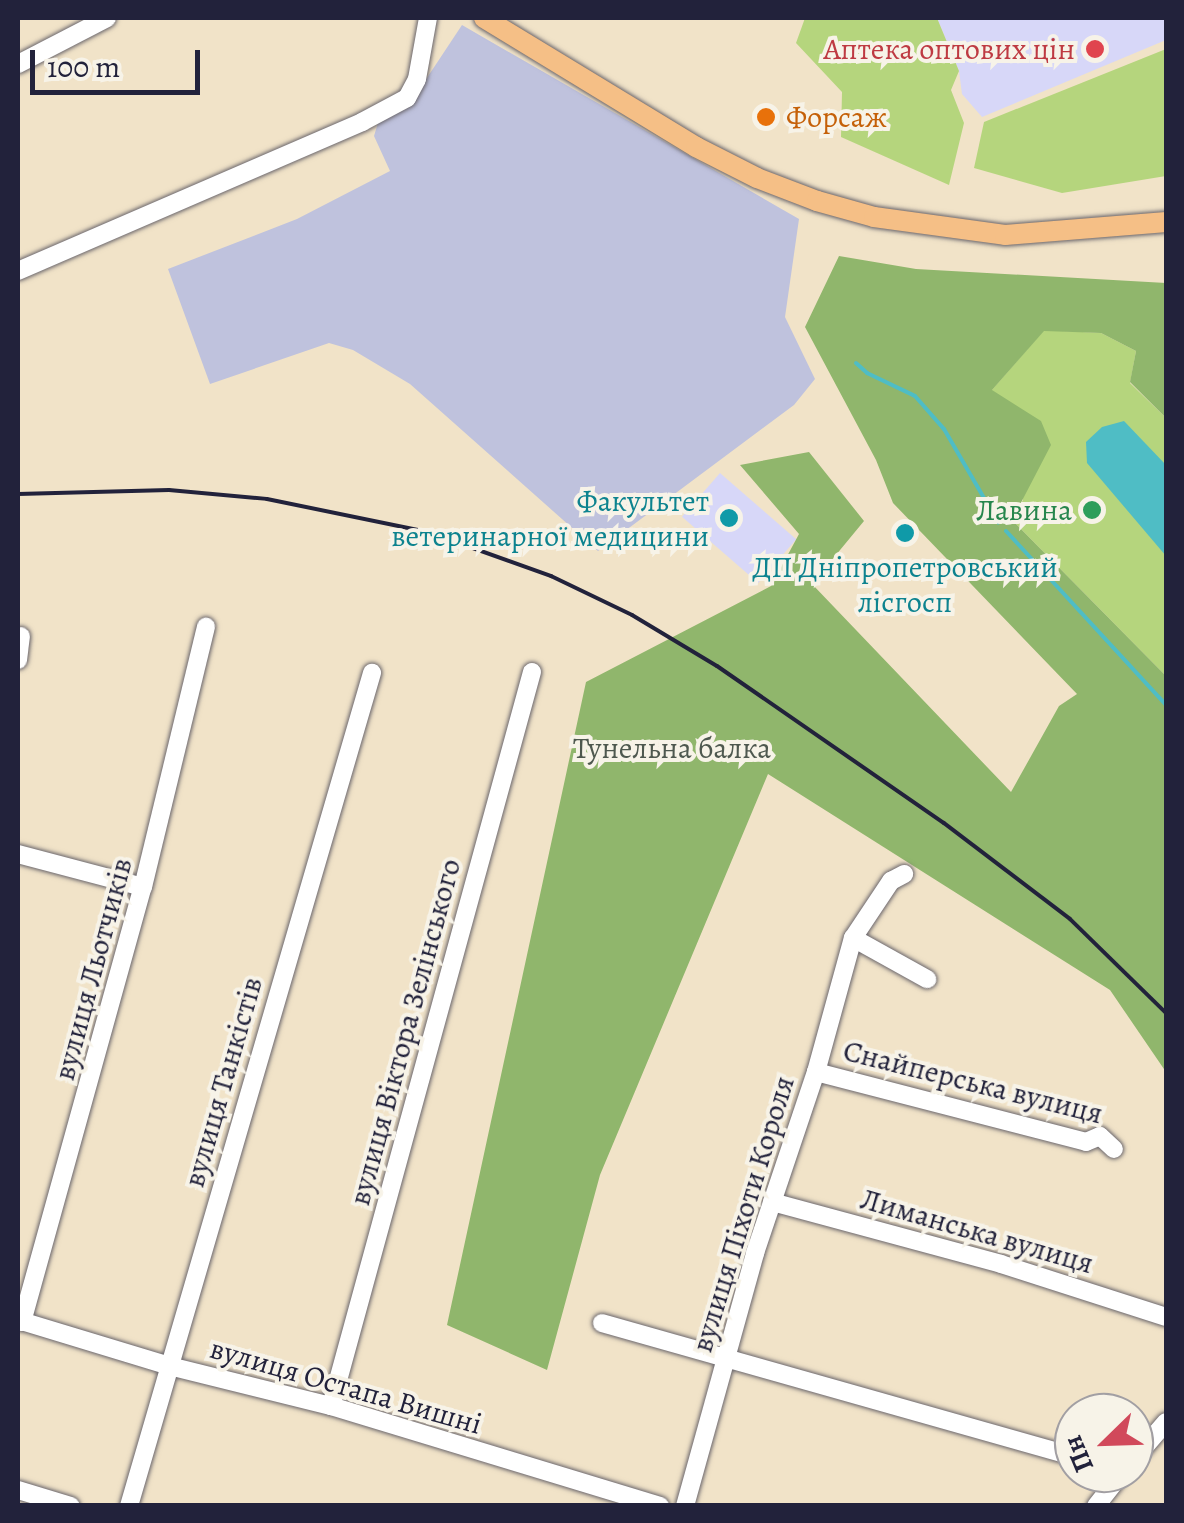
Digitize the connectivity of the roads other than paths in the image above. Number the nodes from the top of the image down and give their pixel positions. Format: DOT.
graph roads {
  1 [pos="107,18"];
  2 [pos="428,18"];
  3 [pos="484,18"];
  4 [pos="18,64"];
  5 [pos="1166,222"];
  6 [pos="18,271"];
  7 [pos="206,627"];
  8 [pos="21,636"];
  9 [pos="18,660"];
  10 [pos="532,672"];
  11 [pos="372,674"];
  12 [pos="18,854"];
  13 [pos="904,874"];
  14 [pos="143,887"];
  15 [pos="853,938"];
  16 [pos="927,979"];
  17 [pos="816,1072"];
  18 [pos="1114,1149"];
  19 [pos="772,1202"];
  20 [pos="1166,1317"];
  21 [pos="20,1321"];
  22 [pos="602,1324"];
  23 [pos="727,1359"];
  24 [pos="169,1366"];
  25 [pos="331,1406"];
  26 [pos="1054,1451"];
  27 [pos="18,1490"];
  28 [pos="71,1506"];
  29 [pos="129,1506"];
  30 [pos="660,1506"];
  31 [pos="686,1506"];
  1 -- 4 [label="street"];
  2 -- 6 [label="street"];
  3 -- 5 [label="main road"];
  7 -- 14 [label="street, вулиця Льотчиків"];
  8 -- 9 [label="street"];
  10 -- 25 [label="street, вулиця Віктора Зелінського"];
  11 -- 24 [label="street, вулиця Танкістів"];
  12 -- 14 [label="street"];
  13 -- 15 [label="street, вулиця Піхоти Короля"];
  14 -- 21 [label="street, вулиця Льотчиків"];
  15 -- 16 [label="street"];
  15 -- 17 [label="street, вулиця Піхоти Короля"];
  17 -- 18 [label="street, Снайперська вулиця"];
  17 -- 19 [label="street, вулиця Піхоти Короля"];
  19 -- 20 [label="street, Лиманська вулиця"];
  19 -- 23 [label="street, вулиця Піхоти Короля"];
  21 -- 24 [label="street, вулиця Остапа Вишні"];
  22 -- 23 [label="street"];
  23 -- 26 [label="street"];
  23 -- 31 [label="street, вулиця Піхоти Короля"];
  24 -- 25 [label="street, вулиця Остапа Вишні"];
  24 -- 29 [label="street, вулиця Танкістів"];
  25 -- 30 [label="street, вулиця Остапа Вишні"];
  27 -- 28 [label="street"];
}
